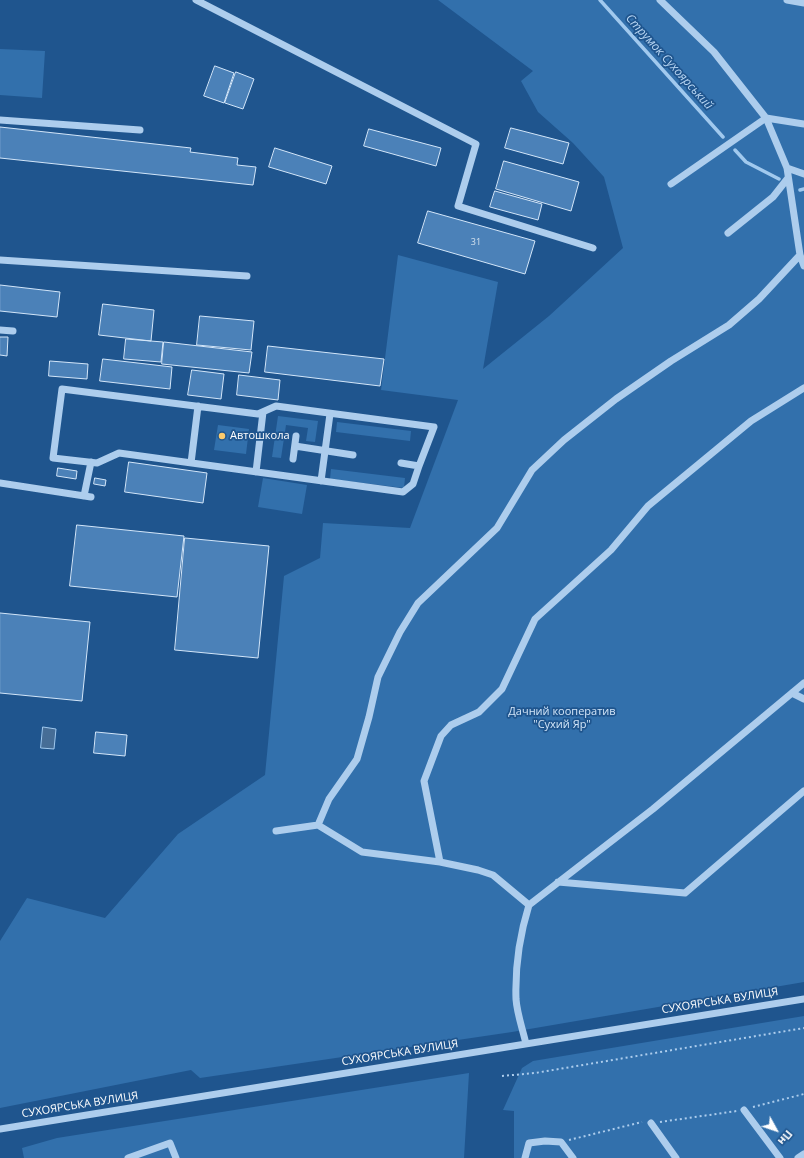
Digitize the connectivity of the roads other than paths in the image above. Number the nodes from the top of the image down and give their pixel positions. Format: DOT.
graph roads {
  1 [pos="196,0"];
  2 [pos="660,0"];
  3 [pos="787,0"];
  4 [pos="804,3"];
  5 [pos="766,118"];
  6 [pos="0,120"];
  7 [pos="804,124"];
  8 [pos="140,130"];
  9 [pos="787,168"];
  10 [pos="804,174"];
  11 [pos="788,178"];
  12 [pos="671,184"];
  13 [pos="728,233"];
  14 [pos="593,248"];
  15 [pos="800,256"];
  16 [pos="0,260"];
  17 [pos="804,266"];
  18 [pos="247,276"];
  19 [pos="0,330"];
  20 [pos="13,332"];
  21 [pos="804,388"];
  22 [pos="198,406"];
  23 [pos="263,412"];
  24 [pos="330,414"];
  25 [pos="296,436"];
  26 [pos="295,446"];
  27 [pos="325,451"];
  28 [pos="353,455"];
  29 [pos="293,458"];
  30 [pos="91,462"];
  31 [pos="191,463"];
  32 [pos="401,464"];
  33 [pos="420,466"];
  34 [pos="256,472"];
  35 [pos="321,481"];
  36 [pos="0,483"];
  37 [pos="804,683"];
  38 [pos="792,693"];
  39 [pos="804,699"];
  40 [pos="804,791"];
  41 [pos="318,825"];
  42 [pos="276,831"];
  43 [pos="440,862"];
  44 [pos="558,882"];
  45 [pos="529,905"];
  46 [pos="804,999"];
  47 [pos="526,1044"];
  48 [pos="744,1110"];
  49 [pos="651,1123"];
  50 [pos="0,1129"];
  51 [pos="804,1154"];
  52 [pos="128,1158"];
  53 [pos="176,1158"];
  54 [pos="525,1158"];
  55 [pos="573,1158"];
  56 [pos="676,1158"];
  57 [pos="780,1158"];
  58 [pos="798,1158"];
  1 -- 14 [label="street"];
  2 -- 5 [label="street"];
  3 -- 4 [label="street"];
  5 -- 7 [label="street"];
  5 -- 9 [label="street"];
  5 -- 12 [label="street"];
  6 -- 8 [label="street"];
  9 -- 10 [label="street"];
  9 -- 11 [label="street"];
  11 -- 13 [label="street"];
  11 -- 15 [label="street"];
  15 -- 17 [label="street"];
  15 -- 41 [label="street"];
  16 -- 18 [label="street"];
  19 -- 20 [label="street"];
  21 -- 43 [label="street"];
  22 -- 23 [label="street"];
  22 -- 30 [label="street"];
  22 -- 31 [label="street"];
  23 -- 24 [label="street"];
  23 -- 34 [label="street"];
  24 -- 27 [label="street"];
  24 -- 33 [label="street"];
  25 -- 26 [label="street"];
  26 -- 27 [label="street"];
  26 -- 29 [label="street"];
  27 -- 28 [label="street"];
  27 -- 35 [label="street"];
  30 -- 31 [label="street"];
  30 -- 36 [label="street"];
  31 -- 34 [label="street"];
  32 -- 33 [label="street"];
  33 -- 35 [label="street"];
  34 -- 35 [label="street"];
  37 -- 38 [label="street"];
  38 -- 39 [label="street"];
  38 -- 44 [label="street"];
  40 -- 44 [label="street"];
  41 -- 42 [label="street"];
  41 -- 43 [label="street"];
  43 -- 45 [label="street"];
  44 -- 45 [label="street"];
  45 -- 47 [label="street"];
  46 -- 47 [label="street, СУХОЯРСЬКА ВУЛИЦЯ"];
  47 -- 50 [label="street, СУХОЯРСЬКА ВУЛИЦЯ"];
  48 -- 57 [label="street"];
  49 -- 56 [label="street"];
  51 -- 58 [label="street"];
  52 -- 53 [label="street"];
  54 -- 55 [label="street"];
}
